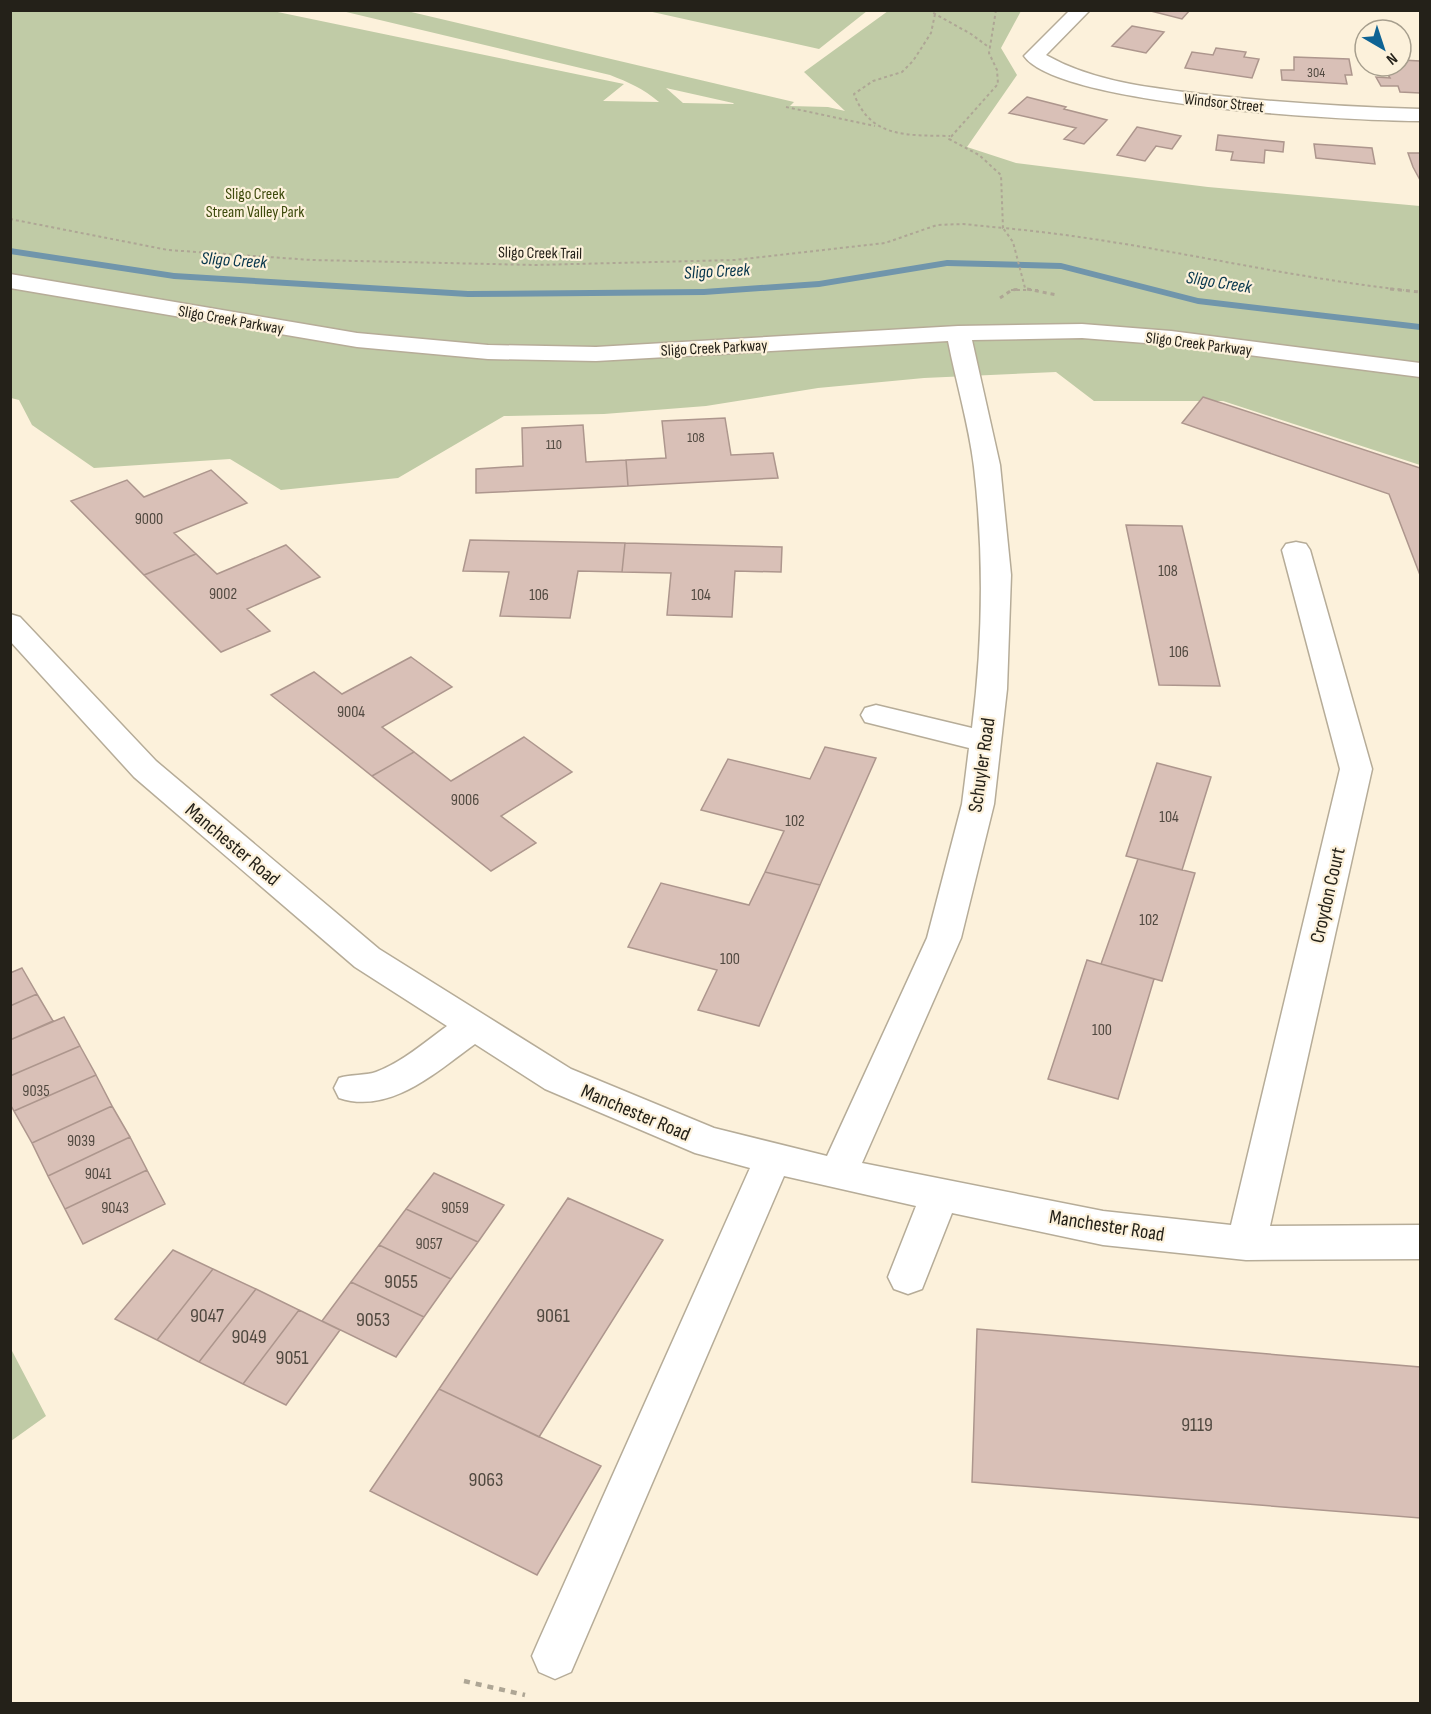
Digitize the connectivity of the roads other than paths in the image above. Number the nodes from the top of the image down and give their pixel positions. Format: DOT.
graph roads {
  1 [pos="1081,10"];
  2 [pos="1420,115"];
  3 [pos="10,281"];
  4 [pos="958,333"];
  5 [pos="1420,370"];
  6 [pos="1296,550"];
  7 [pos="10,623"];
  8 [pos="876,715"];
  9 [pos="985,742"];
  10 [pos="474,1026"];
  11 [pos="352,1088"];
  12 [pos="773,1158"];
  13 [pos="838,1174"];
  14 [pos="940,1195"];
  15 [pos="1420,1242"];
  16 [pos="1246,1243"];
  17 [pos="908,1277"];
  18 [pos="555,1656"];
  1 -- 2 [label="street, Windsor Street"];
  3 -- 4 [label="street, Sligo Creek Parkway"];
  4 -- 5 [label="street, Sligo Creek Parkway"];
  4 -- 9 [label="street, Schuyler Road"];
  6 -- 16 [label="street, Croydon Court"];
  7 -- 10 [label="street, Manchester Road"];
  8 -- 9 [label="street"];
  9 -- 13 [label="street, Schuyler Road"];
  10 -- 11 [label="street"];
  10 -- 12 [label="street, Manchester Road"];
  12 -- 13 [label="street, Manchester Road"];
  12 -- 18 [label="street"];
  13 -- 14 [label="street, Manchester Road"];
  14 -- 16 [label="street, Manchester Road"];
  14 -- 17 [label="street"];
  15 -- 16 [label="street, Manchester Road"];
}
